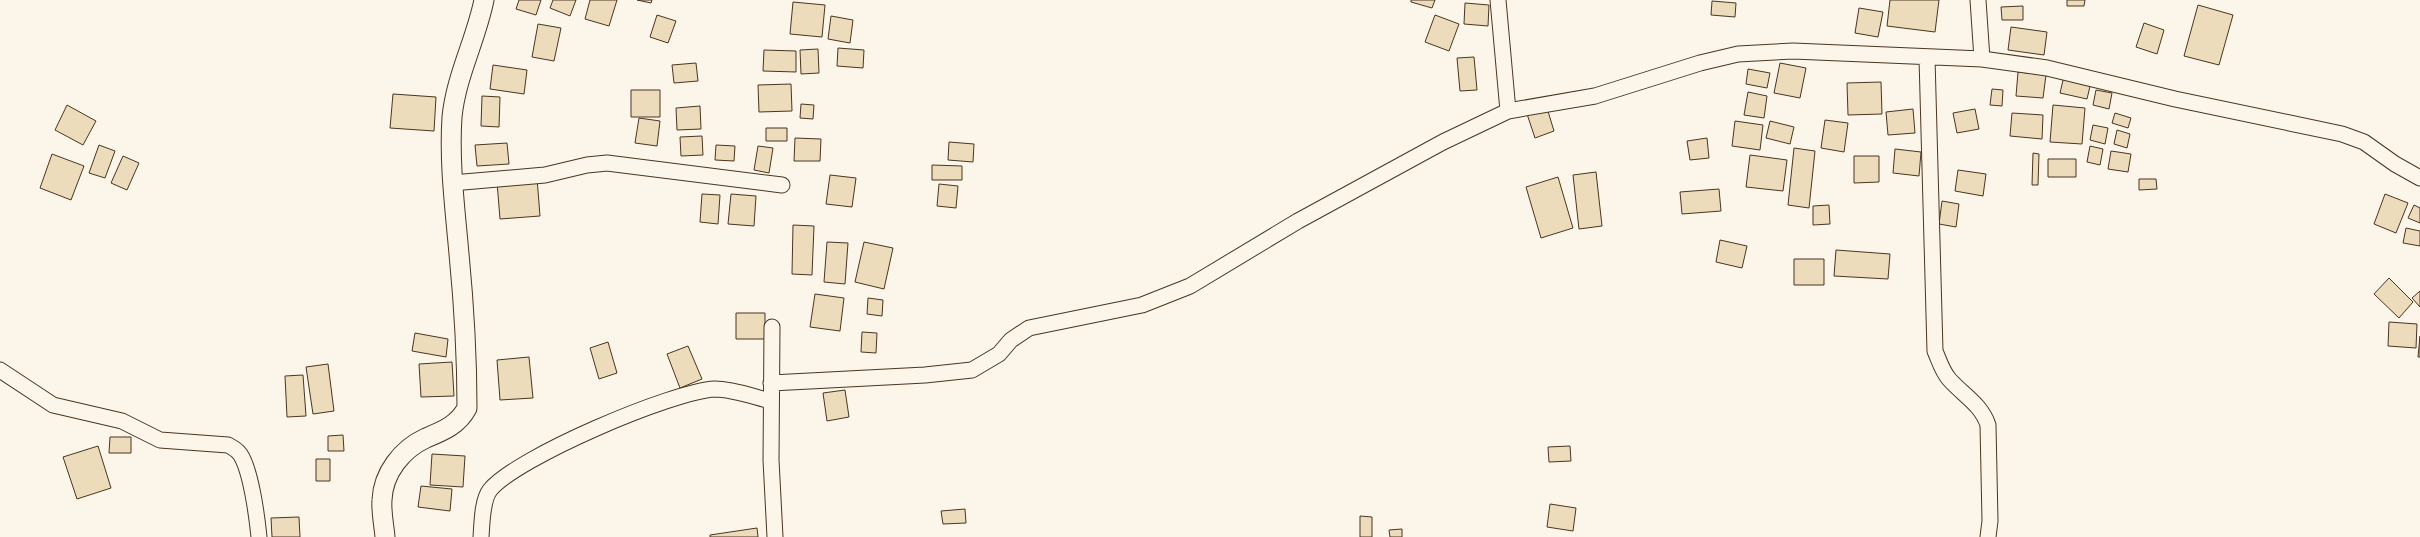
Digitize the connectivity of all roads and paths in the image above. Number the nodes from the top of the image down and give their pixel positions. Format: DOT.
graph roads {
  1 [pos="484,0"];
  2 [pos="1498,0"];
  3 [pos="1978,0"];
  4 [pos="1927,58"];
  5 [pos="1982,59"];
  6 [pos="1508,111"];
  7 [pos="2420,178"];
  8 [pos="452,183"];
  9 [pos="782,185"];
  10 [pos="772,327"];
  11 [pos="0,370"];
  12 [pos="771,383"];
  13 [pos="771,401"];
  14 [pos="259,537"];
  15 [pos="385,537"];
  16 [pos="481,537"];
  17 [pos="775,537"];
  18 [pos="1988,537"];
  1 -- 8 [label="street"];
  2 -- 6 [label="street"];
  3 -- 5 [label="street"];
  4 -- 5 [label="street"];
  4 -- 6 [label="street"];
  4 -- 18 [label="street"];
  5 -- 7 [label="street"];
  6 -- 12 [label="street"];
  8 -- 9 [label="street"];
  8 -- 15 [label="street"];
  10 -- 12 [label="street"];
  11 -- 14 [label="street"];
  12 -- 13 [label="street"];
  13 -- 16 [label="street"];
  13 -- 17 [label="street"];
}
